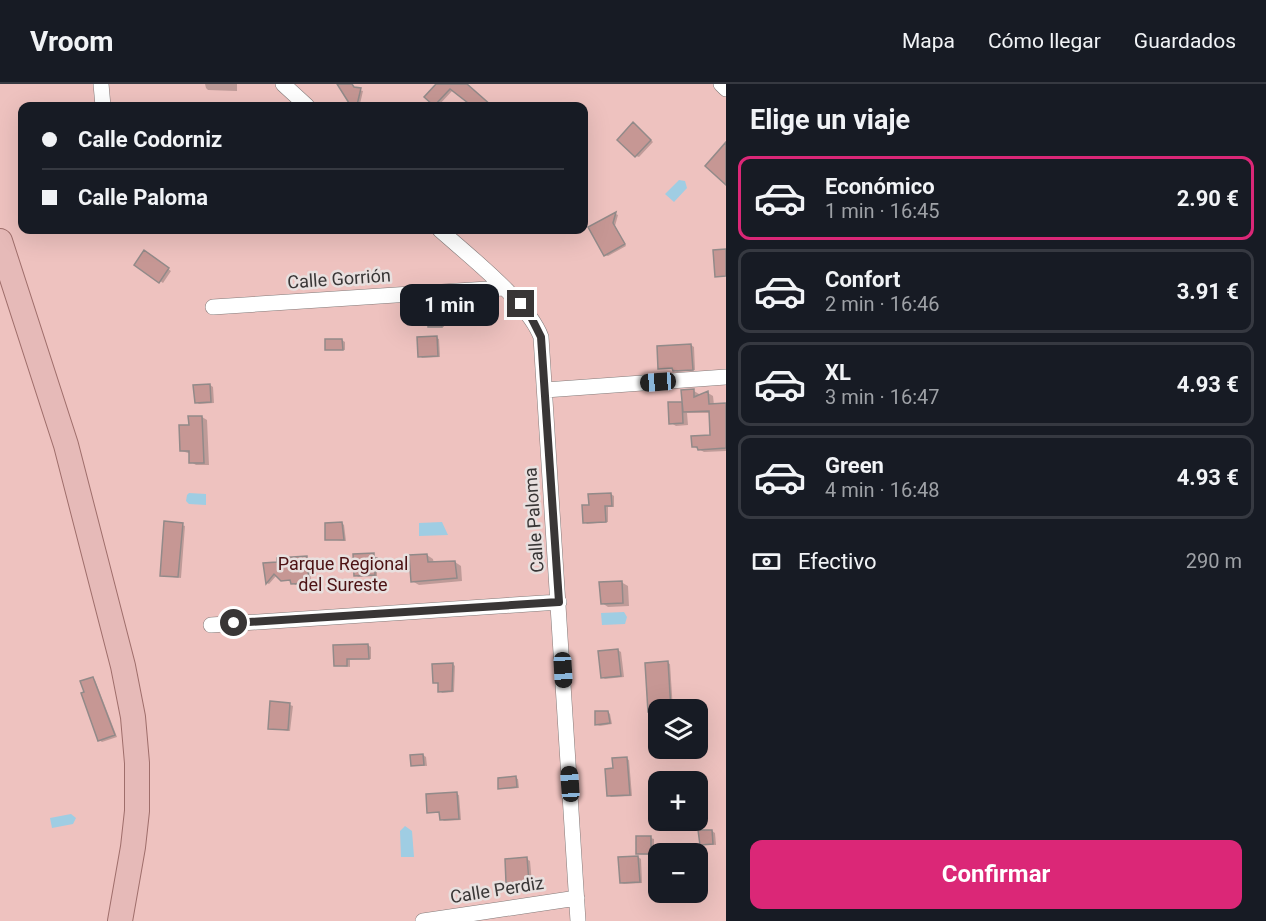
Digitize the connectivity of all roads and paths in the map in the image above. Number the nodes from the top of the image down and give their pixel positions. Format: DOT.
graph roads {
  1 [pos="101,84"];
  2 [pos="283,84"];
  3 [pos="721,84"];
  4 [pos="726,88"];
  5 [pos="103,102"];
  6 [pos="303,102"];
  7 [pos="444,234"];
  8 [pos="0,241"];
  9 [pos="503,288"];
  10 [pos="213,307"];
  11 [pos="726,377"];
  12 [pos="545,390"];
  13 [pos="559,602"];
  14 [pos="211,625"];
  15 [pos="577,898"];
  16 [pos="120,921"];
  17 [pos="423,921"];
  18 [pos="578,921"];
  1 -- 5 [label="street"];
  2 -- 6 [label="street"];
  3 -- 4 [label="street"];
  7 -- 9 [label="street, Calle Paloma"];
  8 -- 16 [label="main road"];
  9 -- 10 [label="street, Calle Gorrión"];
  9 -- 12 [label="street, Calle Paloma"];
  11 -- 12 [label="street"];
  12 -- 13 [label="street, Calle Paloma"];
  13 -- 14 [label="street"];
  13 -- 15 [label="street, Calle Paloma"];
  15 -- 17 [label="street, Calle Perdiz"];
  15 -- 18 [label="street, Calle Paloma"];
}
